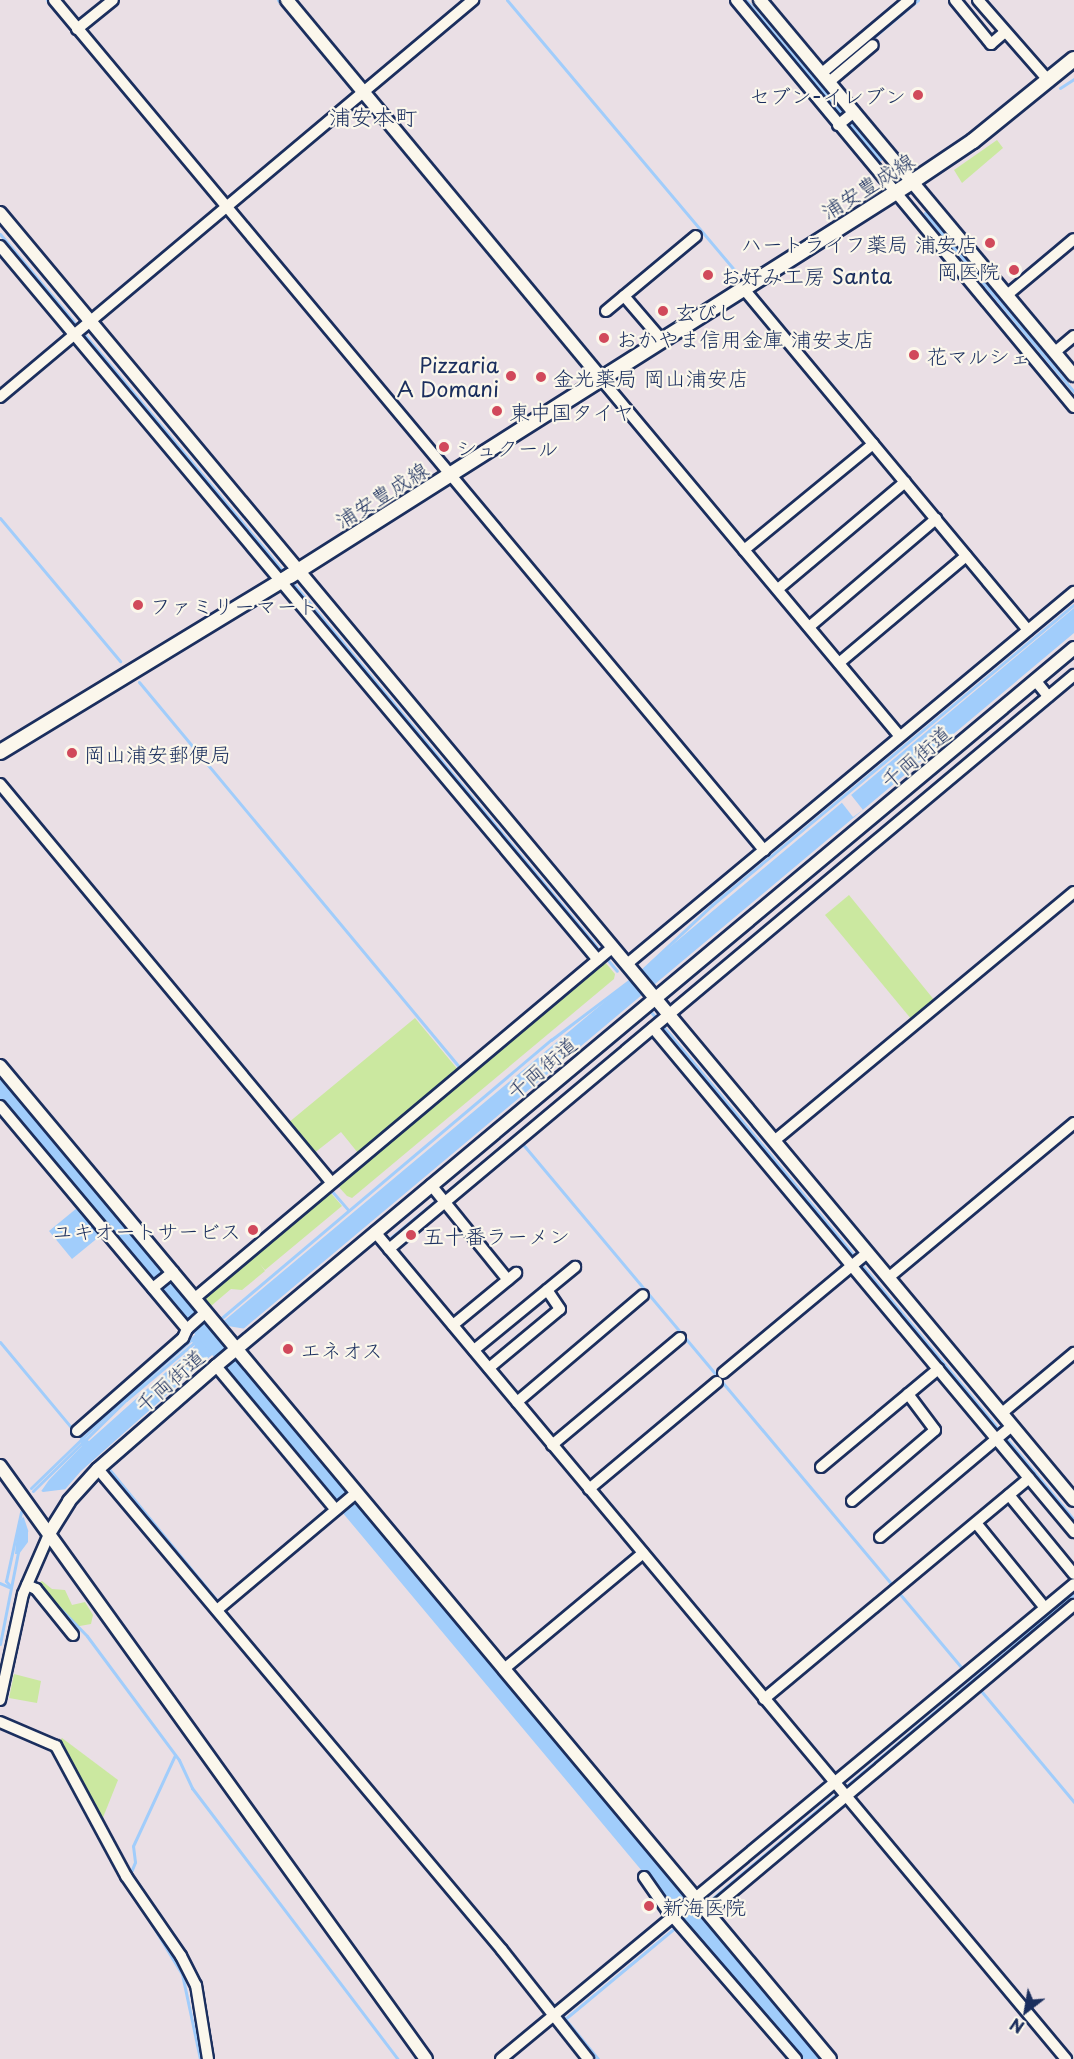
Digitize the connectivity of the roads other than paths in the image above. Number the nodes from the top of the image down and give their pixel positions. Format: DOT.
graph roads {
  1 [pos="54,0"];
  2 [pos="113,0"];
  3 [pos="287,0"];
  4 [pos="473,0"];
  5 [pos="736,0"];
  6 [pos="760,0"];
  7 [pos="909,0"];
  8 [pos="955,0"];
  9 [pos="978,0"];
  10 [pos="77,29"];
  11 [pos="1005,32"];
  12 [pos="873,45"];
  13 [pos="795,58"];
  14 [pos="1074,59"];
  15 [pos="825,78"];
  16 [pos="1049,81"];
  17 [pos="363,92"];
  18 [pos="846,119"];
  19 [pos="912,182"];
  20 [pos="895,193"];
  21 [pos="227,207"];
  22 [pos="0,213"];
  23 [pos="696,236"];
  24 [pos="1074,239"];
  25 [pos="0,246"];
  26 [pos="742,288"];
  27 [pos="1007,295"];
  28 [pos="624,296"];
  29 [pos="606,311"];
  30 [pos="81,329"];
  31 [pos="1074,336"];
  32 [pos="1029,338"];
  33 [pos="661,339"];
  34 [pos="1055,352"];
  35 [pos="1074,375"];
  36 [pos="602,380"];
  37 [pos="0,397"];
  38 [pos="1074,407"];
  39 [pos="873,444"];
  40 [pos="452,475"];
  41 [pos="905,482"];
  42 [pos="936,519"];
  43 [pos="744,550"];
  44 [pos="966,556"];
  45 [pos="288,577"];
  46 [pos="778,589"];
  47 [pos="1074,592"];
  48 [pos="809,627"];
  49 [pos="1028,630"];
  50 [pos="1074,648"];
  51 [pos="839,663"];
  52 [pos="1074,675"];
  53 [pos="1035,681"];
  54 [pos="1046,694"];
  55 [pos="969,735"];
  56 [pos="900,736"];
  57 [pos="980,749"];
  58 [pos="0,752"];
  59 [pos="0,784"];
  60 [pos="764,850"];
  61 [pos="787,887"];
  62 [pos="1074,892"];
  63 [pos="798,901"];
  64 [pos="604,955"];
  65 [pos="631,969"];
  66 [pos="652,994"];
  67 [pos="660,1022"];
  68 [pos="0,1066"];
  69 [pos="0,1106"];
  70 [pos="1074,1123"];
  71 [pos="774,1141"];
  72 [pos="328,1184"];
  73 [pos="431,1185"];
  74 [pos="442,1198"];
  75 [pos="375,1232"];
  76 [pos="389,1249"];
  77 [pos="859,1260"];
  78 [pos="575,1267"];
  79 [pos="170,1274"];
  80 [pos="888,1278"];
  81 [pos="154,1287"];
  82 [pos="547,1290"];
  83 [pos="643,1294"];
  84 [pos="195,1298"];
  85 [pos="199,1320"];
  86 [pos="453,1325"];
  87 [pos="680,1338"];
  88 [pos="234,1344"];
  89 [pos="474,1350"];
  90 [pos="1074,1353"];
  91 [pos="216,1366"];
  92 [pos="489,1368"];
  93 [pos="938,1369"];
  94 [pos="908,1394"];
  95 [pos="517,1402"];
  96 [pos="1002,1413"];
  97 [pos="77,1431"];
  98 [pos="1003,1433"];
  99 [pos="552,1445"];
  100 [pos="0,1466"];
  101 [pos="821,1467"];
  102 [pos="98,1469"];
  103 [pos="1029,1478"];
  104 [pos="589,1489"];
  105 [pos="1009,1495"];
  106 [pos="1074,1500"];
  107 [pos="346,1501"];
  108 [pos="852,1501"];
  109 [pos="976,1523"];
  110 [pos="46,1526"];
  111 [pos="1074,1532"];
  112 [pos="880,1537"];
  113 [pos="640,1555"];
  114 [pos="1074,1574"];
  115 [pos="1074,1584"];
  116 [pos="27,1585"];
  117 [pos="1074,1605"];
  118 [pos="220,1607"];
  119 [pos="1045,1608"];
  120 [pos="74,1635"];
  121 [pos="504,1669"];
  122 [pos="2,1677"];
  123 [pos="764,1699"];
  124 [pos="0,1700"];
  125 [pos="0,1722"];
  126 [pos="841,1793"];
  127 [pos="644,1877"];
  128 [pos="693,1900"];
  129 [pos="708,1912"];
  130 [pos="676,1915"];
  131 [pos="558,2013"];
  132 [pos="208,2059"];
  133 [pos="426,2059"];
  134 [pos="501,2059"];
  135 [pos="588,2059"];
  136 [pos="796,2059"];
  137 [pos="830,2059"];
  138 [pos="1066,2059"];
  1 -- 10 [label="street"];
  2 -- 10 [label="street"];
  3 -- 17 [label="street"];
  4 -- 17 [label="street"];
  5 -- 13 [label="street"];
  6 -- 13 [label="street"];
  7 -- 15 [label="street"];
  8 -- 11 [label="street"];
  9 -- 11 [label="street"];
  10 -- 21 [label="street"];
  11 -- 16 [label="street"];
  12 -- 15 [label="street"];
  13 -- 15 [label="street"];
  13 -- 18 [label="street"];
  14 -- 16 [label="main road, 浦安豊成線"];
  15 -- 18 [label="street"];
  16 -- 19 [label="main road, 浦安豊成線"];
  17 -- 21 [label="street"];
  17 -- 36 [label="street"];
  18 -- 19 [label="street"];
  18 -- 20 [label="street"];
  19 -- 20 [label="main road, 浦安豊成線"];
  19 -- 27 [label="street"];
  20 -- 26 [label="main road, 浦安豊成線"];
  20 -- 32 [label="street"];
  21 -- 30 [label="street"];
  21 -- 40 [label="street"];
  22 -- 30 [label="street"];
  23 -- 28 [label="street"];
  24 -- 27 [label="street"];
  25 -- 30 [label="street"];
  26 -- 33 [label="main road, 浦安豊成線"];
  26 -- 39 [label="street"];
  27 -- 32 [label="street"];
  28 -- 29 [label="street"];
  28 -- 33 [label="street"];
  30 -- 37 [label="street"];
  30 -- 45 [label="street"];
  30 -- 45 [label="street"];
  31 -- 34 [label="street"];
  32 -- 34 [label="street"];
  32 -- 38 [label="street"];
  33 -- 36 [label="main road, 浦安豊成線"];
  34 -- 35 [label="street"];
  36 -- 40 [label="main road, 浦安豊成線"];
  36 -- 43 [label="street"];
  39 -- 41 [label="street"];
  39 -- 43 [label="street"];
  40 -- 45 [label="main road, 浦安豊成線"];
  40 -- 60 [label="street"];
  41 -- 42 [label="street"];
  41 -- 46 [label="street"];
  42 -- 44 [label="street"];
  42 -- 48 [label="street"];
  43 -- 46 [label="street"];
  44 -- 49 [label="street"];
  44 -- 51 [label="street"];
  45 -- 58 [label="main road, 浦安豊成線"];
  45 -- 64 [label="street"];
  45 -- 64 [label="street"];
  46 -- 48 [label="street"];
  47 -- 49 [label="street"];
  48 -- 51 [label="street"];
  49 -- 56 [label="street"];
  50 -- 53 [label="street, 千両街道"];
  51 -- 56 [label="street"];
  52 -- 54 [label="street"];
  53 -- 54 [label="street"];
  53 -- 55 [label="street, 千両街道"];
  54 -- 57 [label="street"];
  55 -- 57 [label="street"];
  55 -- 61 [label="street, 千両街道"];
  56 -- 60 [label="street"];
  57 -- 63 [label="street"];
  59 -- 72 [label="street"];
  60 -- 65 [label="street"];
  61 -- 63 [label="street"];
  61 -- 66 [label="street, 千両街道"];
  62 -- 71 [label="street"];
  63 -- 67 [label="street"];
  64 -- 65 [label="street"];
  64 -- 72 [label="street"];
  65 -- 66 [label="street"];
  66 -- 67 [label="street"];
  66 -- 73 [label="street, 千両街道"];
  67 -- 71 [label="street"];
  67 -- 74 [label="street"];
  67 -- 77 [label="street"];
  68 -- 79 [label="street"];
  69 -- 81 [label="street"];
  70 -- 80 [label="street"];
  71 -- 77 [label="street"];
  72 -- 84 [label="street"];
  73 -- 74 [label="street"];
  73 -- 75 [label="street, 千両街道"];
  74 -- 76 [label="street"];
  74 -- 86 [label="street"];
  75 -- 76 [label="street"];
  75 -- 88 [label="street, 千両街道"];
  76 -- 86 [label="street"];
  77 -- 80 [label="street"];
  77 -- 93 [label="street"];
  77 -- 104 [label="street"];
  78 -- 82 [label="street"];
  79 -- 81 [label="street"];
  79 -- 84 [label="street"];
  80 -- 96 [label="street"];
  81 -- 85 [label="street"];
  82 -- 89 [label="street"];
  82 -- 92 [label="street"];
  83 -- 95 [label="street"];
  84 -- 85 [label="street"];
  85 -- 88 [label="street"];
  85 -- 97 [label="street"];
  86 -- 89 [label="street"];
  87 -- 99 [label="street"];
  88 -- 91 [label="street, 千両街道"];
  88 -- 107 [label="street"];
  89 -- 92 [label="street"];
  90 -- 96 [label="street"];
  91 -- 102 [label="street, 千両街道"];
  91 -- 107 [label="street"];
  92 -- 95 [label="street"];
  93 -- 94 [label="street"];
  93 -- 98 [label="street"];
  94 -- 101 [label="street"];
  94 -- 108 [label="street"];
  95 -- 99 [label="street"];
  96 -- 98 [label="street"];
  98 -- 103 [label="street"];
  98 -- 106 [label="street"];
  98 -- 112 [label="street"];
  99 -- 104 [label="street"];
  100 -- 110 [label="street"];
  102 -- 110 [label="street, 千両街道"];
  102 -- 118 [label="street"];
  103 -- 105 [label="street"];
  103 -- 111 [label="street"];
  104 -- 113 [label="street"];
  105 -- 109 [label="street"];
  105 -- 114 [label="street"];
  107 -- 118 [label="street"];
  107 -- 121 [label="street"];
  109 -- 119 [label="street"];
  109 -- 123 [label="street"];
  110 -- 116 [label="street"];
  110 -- 133 [label="street"];
  113 -- 121 [label="street"];
  113 -- 123 [label="street"];
  115 -- 119 [label="street"];
  116 -- 120 [label="street"];
  116 -- 122 [label="street"];
  117 -- 126 [label="street"];
  118 -- 131 [label="street"];
  119 -- 126 [label="street"];
  121 -- 128 [label="street"];
  122 -- 124 [label="street"];
  123 -- 126 [label="street"];
  125 -- 132 [label="street"];
  126 -- 128 [label="street"];
  126 -- 129 [label="street"];
  126 -- 138 [label="street"];
  127 -- 130 [label="street"];
  128 -- 129 [label="street"];
  128 -- 130 [label="street"];
  129 -- 137 [label="street"];
  130 -- 131 [label="street"];
  130 -- 136 [label="street"];
  131 -- 134 [label="street"];
  131 -- 135 [label="street"];
}
